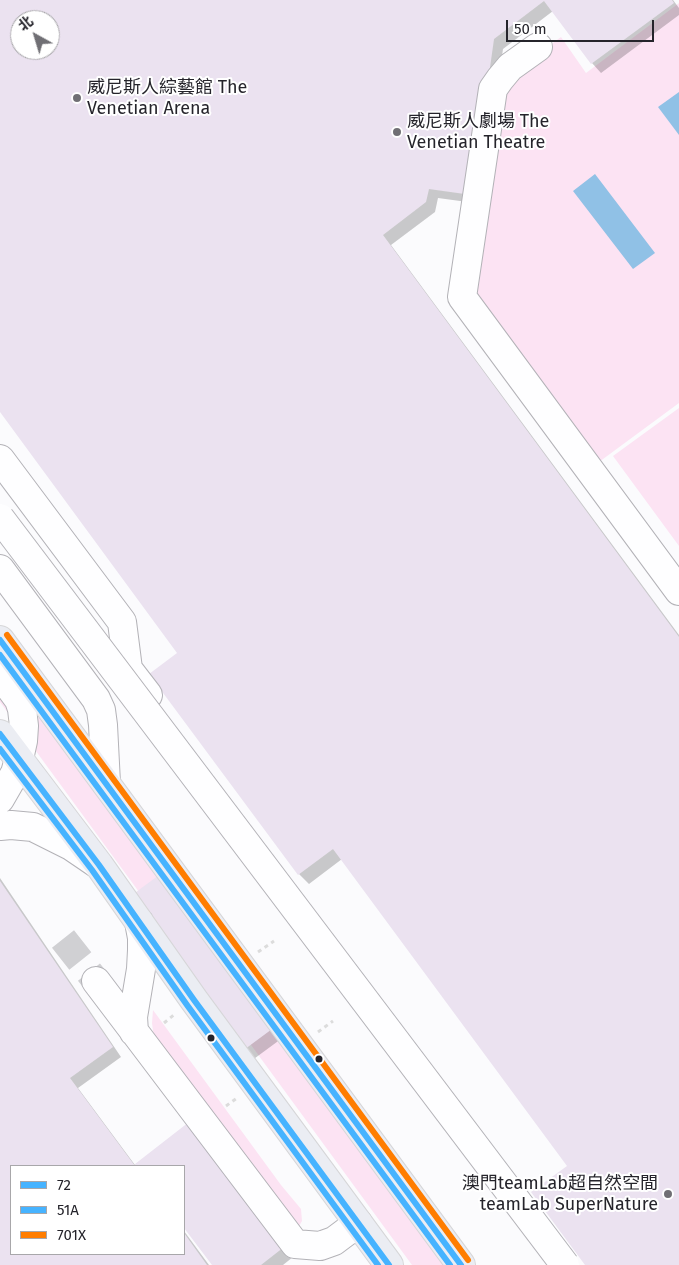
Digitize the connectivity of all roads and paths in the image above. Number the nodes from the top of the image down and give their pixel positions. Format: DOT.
graph roads {
  1 [pos="538,47"];
  2 [pos="0,459"];
  3 [pos="0,518"];
  4 [pos="0,569"];
  5 [pos="679,591"];
  6 [pos="0,640"];
  7 [pos="0,674"];
  8 [pos="0,734"];
  9 [pos="19,759"];
  10 [pos="106,783"];
  11 [pos="0,799"];
  12 [pos="0,826"];
  13 [pos="99,865"];
  14 [pos="139,922"];
  15 [pos="96,981"];
  16 [pos="134,1032"];
  17 [pos="358,1223"];
  18 [pos="327,1255"];
  19 [pos="381,1262"];
  20 [pos="460,1265"];
  21 [pos="548,1265"];
  22 [pos="565,1265"];
  1 -- 5 [label="street"];
  2 -- 21 [label="street"];
  3 -- 22 [label="street, bridge"];
  4 -- 10 [label="street"];
  6 -- 10 [label="main road"];
  7 -- 9 [label="street"];
  8 -- 9 [label="main road"];
  9 -- 11 [label="street"];
  9 -- 13 [label="main road"];
  10 -- 20 [label="main road"];
  12 -- 13 [label="street"];
  13 -- 14 [label="main road"];
  14 -- 16 [label="street"];
  14 -- 17 [label="main road"];
  15 -- 16 [label="street"];
  16 -- 18 [label="street"];
  17 -- 18 [label="street"];
  17 -- 19 [label="main road"];
}
